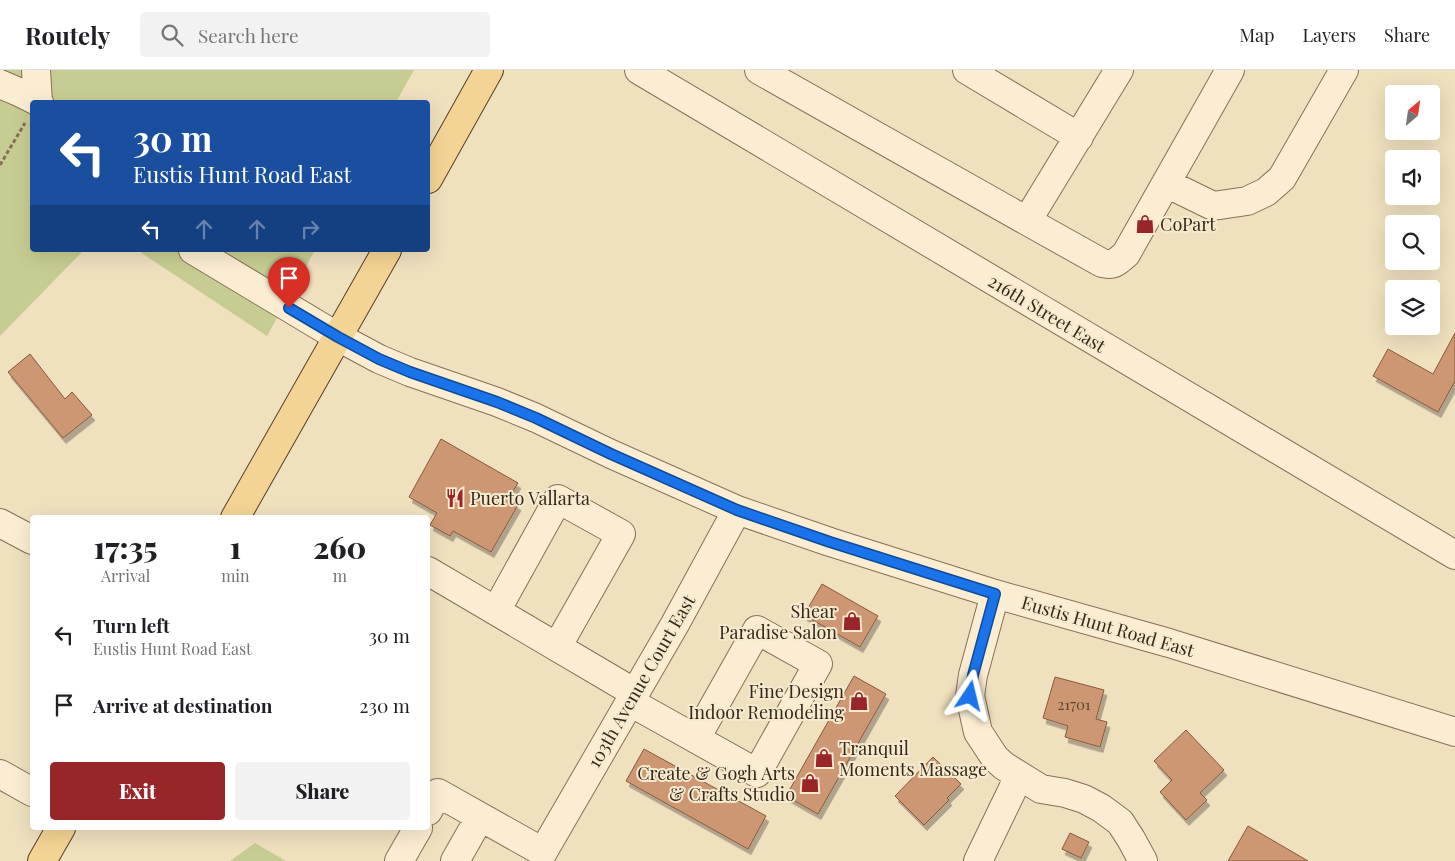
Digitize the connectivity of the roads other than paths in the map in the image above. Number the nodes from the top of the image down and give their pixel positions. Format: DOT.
graph roads {
  1 [pos="36,70"];
  2 [pos="489,70"];
  3 [pos="639,70"];
  4 [pos="759,70"];
  5 [pos="967,70"];
  6 [pos="1119,70"];
  7 [pos="1230,70"];
  8 [pos="1344,70"];
  9 [pos="0,84"];
  10 [pos="35,100"];
  11 [pos="30,102"];
  12 [pos="1079,136"];
  13 [pos="430,175"];
  14 [pos="1166,183"];
  15 [pos="1027,221"];
  16 [pos="196,252"];
  17 [pos="387,252"];
  18 [pos="338,337"];
  19 [pos="737,510"];
  20 [pos="237,515"];
  21 [pos="0,522"];
  22 [pos="30,539"];
  23 [pos="1455,555"];
  24 [pos="430,572"];
  25 [pos="995,594"];
  26 [pos="496,611"];
  27 [pos="557,647"];
  28 [pos="633,697"];
  29 [pos="1455,732"];
  30 [pos="696,738"];
  31 [pos="0,774"];
  32 [pos="1019,776"];
  33 [pos="30,791"];
  34 [pos="430,807"];
  35 [pos="480,817"];
  36 [pos="60,830"];
  37 [pos="417,830"];
  38 [pos="42,861"];
  39 [pos="399,861"];
  40 [pos="456,861"];
  41 [pos="978,861"];
  42 [pos="1143,861"];
  1 -- 10 [label="street"];
  2 -- 13 [label="main road"];
  3 -- 23 [label="street, 216th Street East"];
  4 -- 15 [label="street"];
  5 -- 12 [label="street"];
  6 -- 12 [label="street"];
  7 -- 14 [label="street"];
  8 -- 14 [label="street"];
  9 -- 11 [label="street"];
  12 -- 15 [label="street"];
  14 -- 15 [label="street"];
  16 -- 18 [label="street, Eustis Hunt Road East"];
  17 -- 18 [label="main road"];
  18 -- 19 [label="street, Eustis Hunt Road East"];
  18 -- 20 [label="main road"];
  19 -- 25 [label="street, Eustis Hunt Road East"];
  19 -- 28 [label="street, 103th Avenue Court East"];
  21 -- 22 [label="street"];
  24 -- 26 [label="street"];
  25 -- 29 [label="street, Eustis Hunt Road East"];
  25 -- 32 [label="street"];
  26 -- 27 [label="street"];
  26 -- 27 [label="street"];
  27 -- 28 [label="street"];
  28 -- 30 [label="street"];
  28 -- 35 [label="street, 103th Avenue Court East"];
  30 -- 30 [label="street"];
  31 -- 33 [label="street"];
  32 -- 41 [label="street"];
  32 -- 42 [label="street"];
  34 -- 35 [label="street"];
  35 -- 40 [label="street"];
  36 -- 38 [label="main road"];
  37 -- 39 [label="street"];
}
